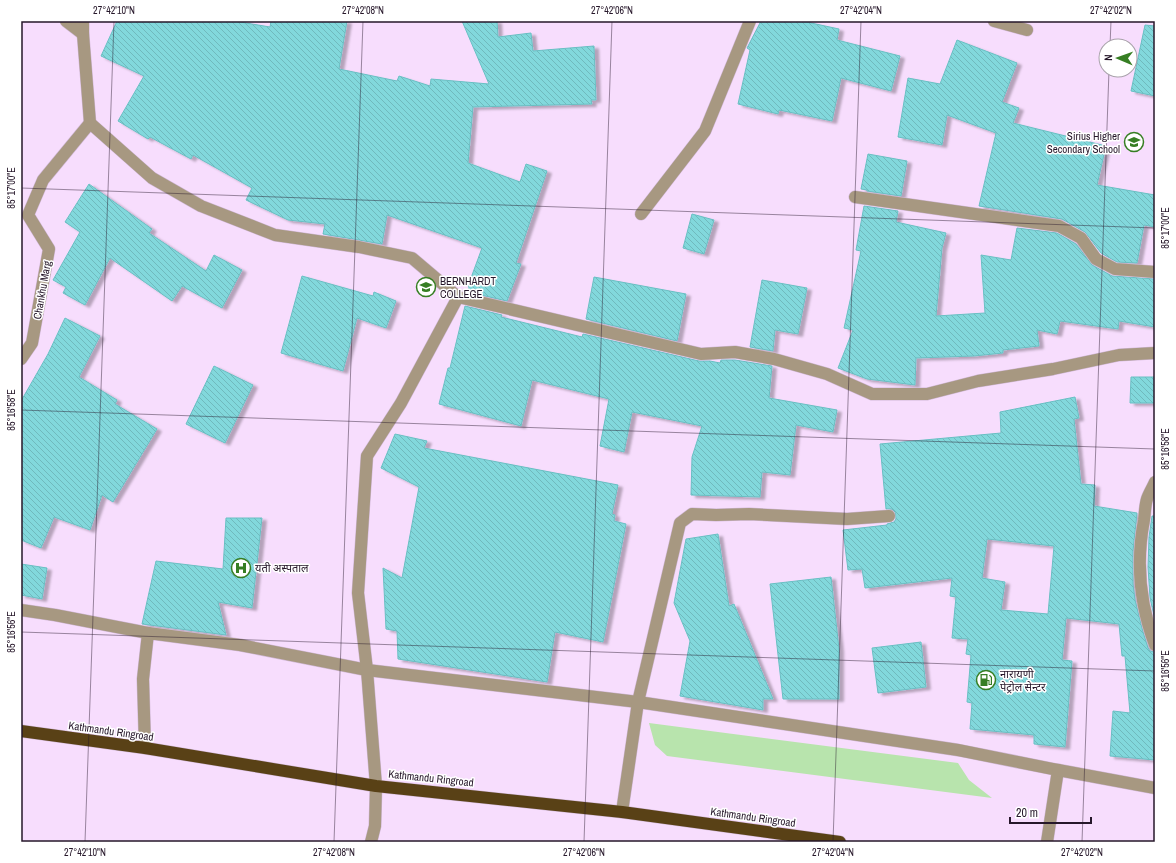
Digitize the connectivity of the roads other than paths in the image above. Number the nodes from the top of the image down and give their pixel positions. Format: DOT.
graph roads {
  1 [pos="66,21"];
  2 [pos="83,21"];
  3 [pos="750,21"];
  4 [pos="994,21"];
  5 [pos="1027,30"];
  6 [pos="83,34"];
  7 [pos="90,123"];
  8 [pos="855,197"];
  9 [pos="641,214"];
  10 [pos="1155,272"];
  11 [pos="458,297"];
  12 [pos="1155,353"];
  13 [pos="21,359"];
  14 [pos="1155,482"];
  15 [pos="889,516"];
  16 [pos="21,610"];
  17 [pos="148,634"];
  18 [pos="1155,645"];
  19 [pos="367,670"];
  20 [pos="638,702"];
  21 [pos="21,731"];
  22 [pos="145,748"];
  23 [pos="1058,770"];
  24 [pos="376,786"];
  25 [pos="1155,788"];
  26 [pos="622,812"];
  27 [pos="371,842"];
  28 [pos="840,842"];
  29 [pos="1047,842"];
  1 -- 6 [label="street"];
  2 -- 6 [label="street"];
  3 -- 9 [label="street"];
  4 -- 5 [label="street"];
  6 -- 7 [label="street"];
  7 -- 11 [label="street"];
  7 -- 13 [label="street, Chankhu Marg"];
  8 -- 10 [label="street"];
  11 -- 12 [label="street"];
  11 -- 19 [label="street"];
  14 -- 18 [label="street"];
  15 -- 20 [label="street"];
  16 -- 17 [label="street"];
  17 -- 19 [label="street"];
  17 -- 22 [label="street"];
  19 -- 20 [label="street"];
  19 -- 24 [label="street"];
  20 -- 23 [label="street"];
  20 -- 26 [label="street"];
  21 -- 22 [label="highway, Kathmandu Ringroad"];
  22 -- 24 [label="highway, Kathmandu Ringroad"];
  23 -- 25 [label="street"];
  23 -- 29 [label="street"];
  24 -- 26 [label="highway, Kathmandu Ringroad"];
  24 -- 27 [label="street"];
  26 -- 28 [label="highway, Kathmandu Ringroad"];
}
